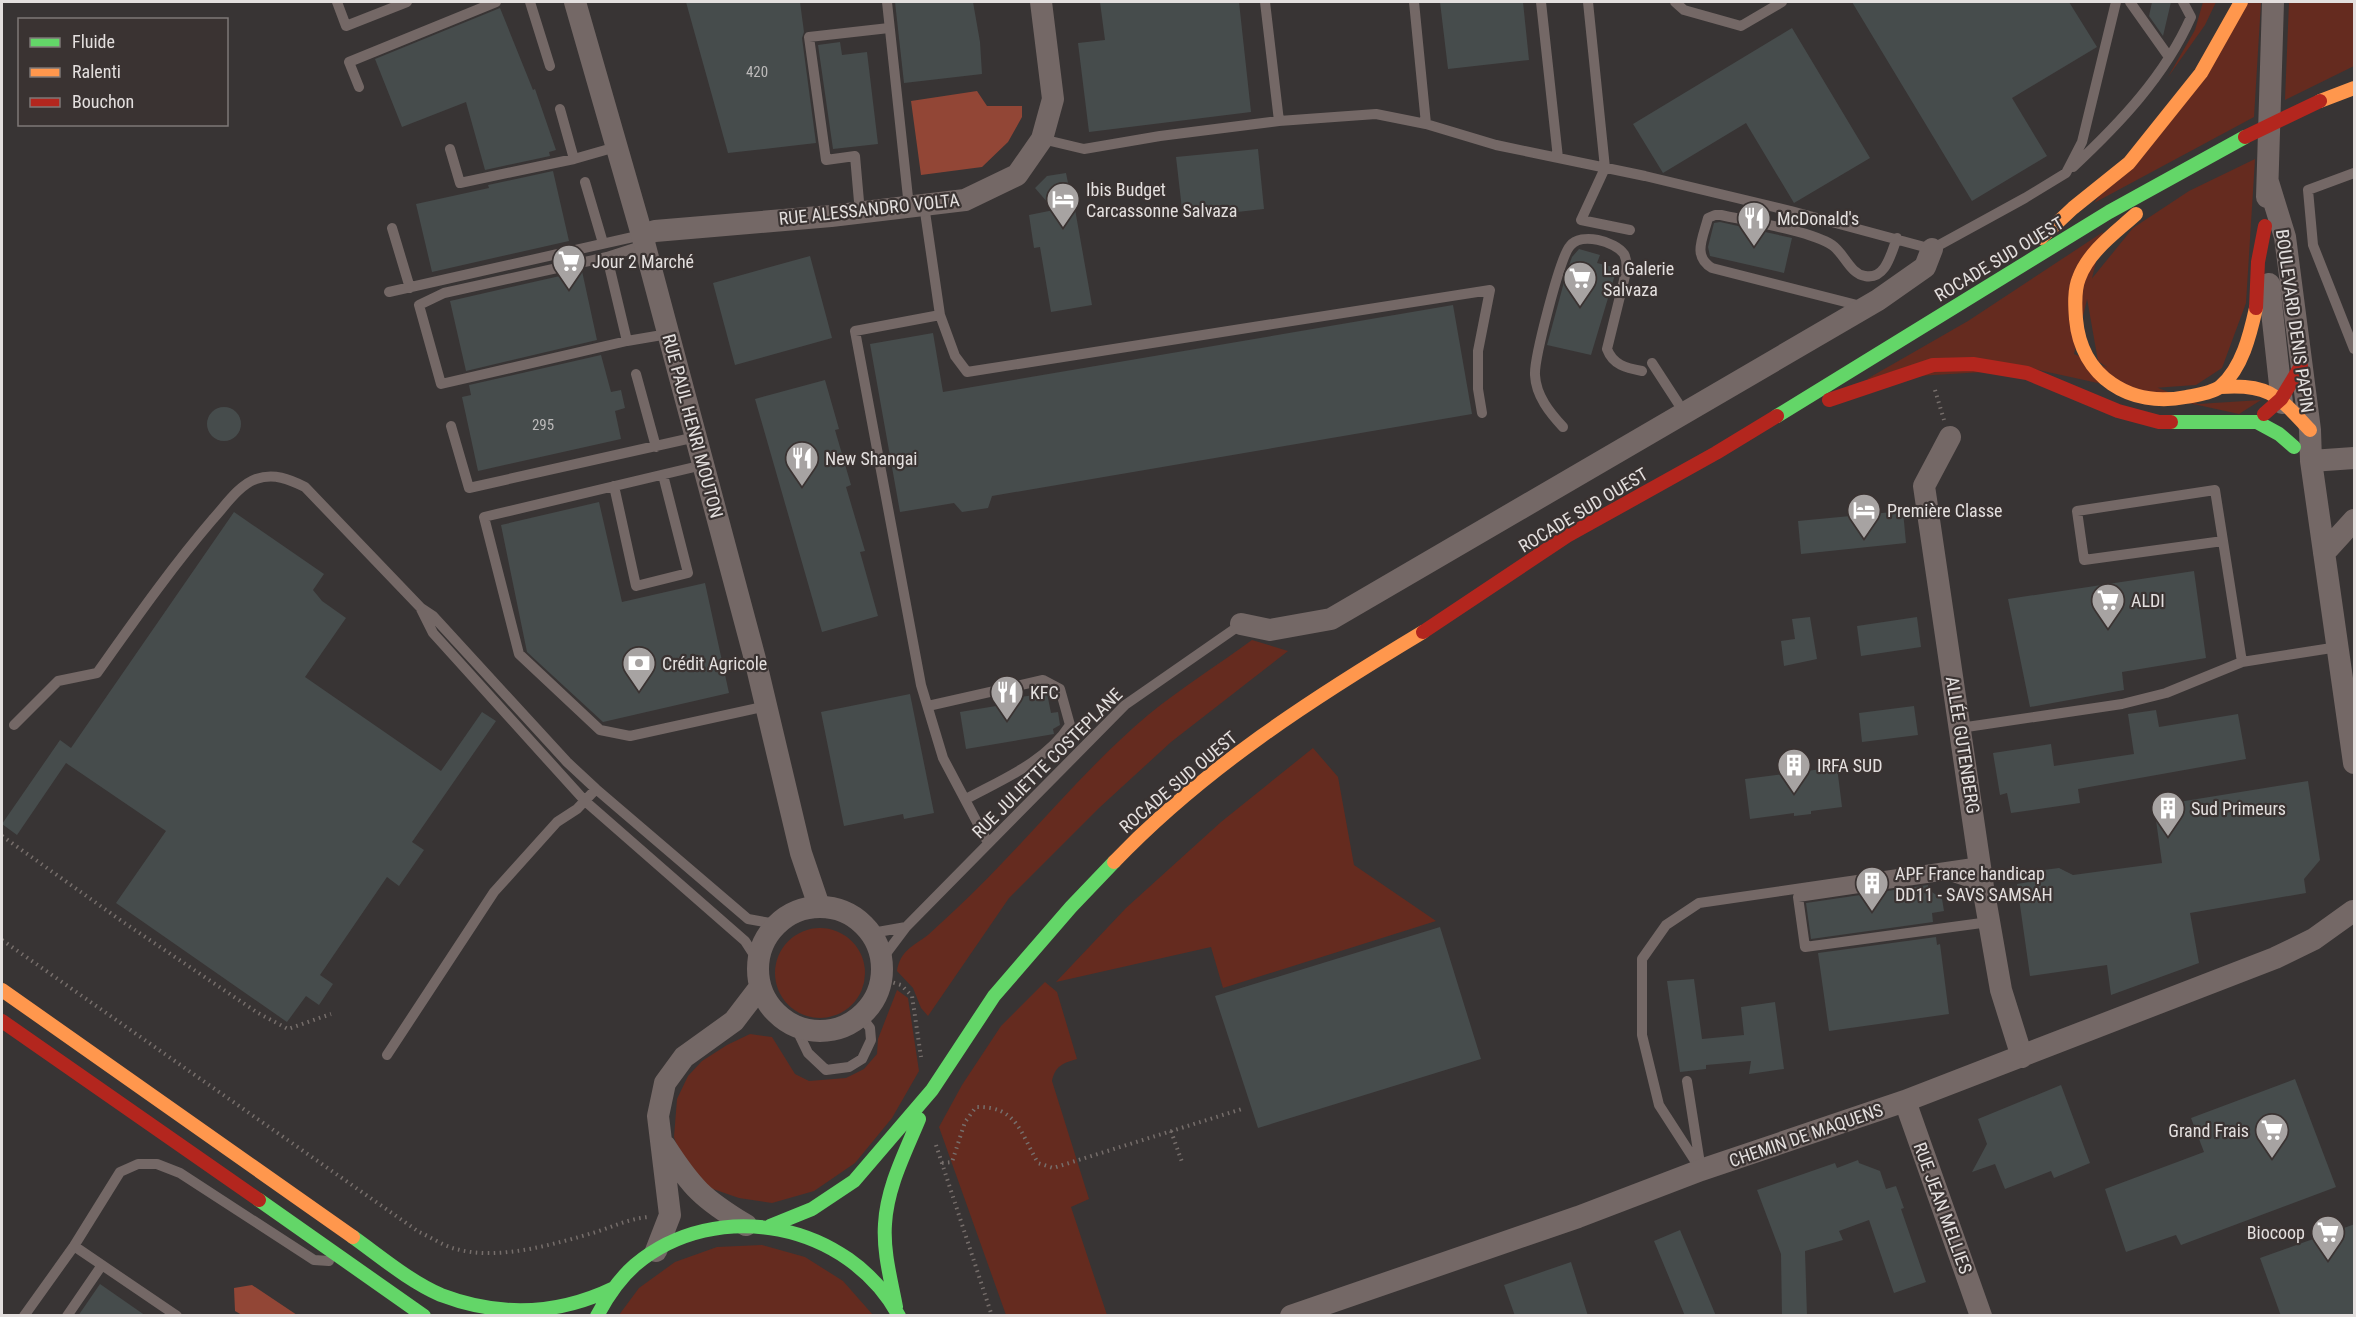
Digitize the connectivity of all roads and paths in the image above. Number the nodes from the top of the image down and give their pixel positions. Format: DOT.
graph roads {
  1 [pos="337,2"];
  2 [pos="407,2"];
  3 [pos="496,2"];
  4 [pos="530,2"];
  5 [pos="575,2"];
  6 [pos="887,2"];
  7 [pos="1041,2"];
  8 [pos="1265,2"];
  9 [pos="1414,2"];
  10 [pos="1541,2"];
  11 [pos="1588,2"];
  12 [pos="1675,2"];
  13 [pos="1782,2"];
  14 [pos="2116,2"];
  15 [pos="2130,2"];
  16 [pos="2183,2"];
  17 [pos="2241,2"];
  18 [pos="2273,2"];
  19 [pos="890,28"];
  20 [pos="2169,57"];
  21 [pos="550,66"];
  22 [pos="359,87"];
  23 [pos="2355,88"];
  24 [pos="560,109"];
  25 [pos="1279,121"];
  26 [pos="1426,124"];
  27 [pos="2245,138"];
  28 [pos="1042,139"];
  29 [pos="616,147"];
  30 [pos="450,149"];
  31 [pos="1558,158"];
  32 [pos="574,159"];
  33 [pos="1605,168"];
  34 [pos="2066,173"];
  35 [pos="2355,173"];
  36 [pos="585,182"];
  37 [pos="2268,182"];
  38 [pos="916,206"];
  39 [pos="860,213"];
  40 [pos="2265,226"];
  41 [pos="392,228"];
  42 [pos="1630,230"];
  43 [pos="1898,238"];
  44 [pos="643,240"];
  45 [pos="603,243"];
  46 [pos="1932,249"];
  47 [pos="607,257"];
  48 [pos="1995,283"];
  49 [pos="410,288"];
  50 [pos="389,292"];
  51 [pos="1865,307"];
  52 [pos="940,315"];
  53 [pos="668,334"];
  54 [pos="627,341"];
  55 [pos="2355,349"];
  56 [pos="1652,363"];
  57 [pos="2301,366"];
  58 [pos="1642,371"];
  59 [pos="636,374"];
  60 [pos="2220,387"];
  61 [pos="2281,399"];
  62 [pos="1678,403"];
  63 [pos="1482,413"];
  64 [pos="2257,422"];
  65 [pos="451,426"];
  66 [pos="1563,427"];
  67 [pos="2310,430"];
  68 [pos="696,437"];
  69 [pos="1950,437"];
  70 [pos="656,447"];
  71 [pos="1716,453"];
  72 [pos="2302,454"];
  73 [pos="2355,458"];
  74 [pos="704,465"];
  75 [pos="663,475"];
  76 [pos="614,486"];
  77 [pos="2355,520"];
  78 [pos="2223,542"];
  79 [pos="2324,553"];
  80 [pos="421,608"];
  81 [pos="1247,620"];
  82 [pos="2338,647"];
  83 [pos="2242,662"];
  84 [pos="768,706"];
  85 [pos="928,706"];
  86 [pos="14,725"];
  87 [pos="1960,728"];
  88 [pos="2355,763"];
  89 [pos="596,789"];
  90 [pos="966,799"];
  91 [pos="585,801"];
  92 [pos="2,836"];
  93 [pos="988,843"];
  94 [pos="1980,862"];
  95 [pos="1983,887"];
  96 [pos="811,907"];
  97 [pos="2354,910"];
  98 [pos="1989,922"];
  99 [pos="776,924"];
  100 [pos="906,927"];
  101 [pos="872,933"];
  102 [pos="2355,934"];
  103 [pos="2314,939"];
  104 [pos="2,940"];
  105 [pos="758,961"];
  106 [pos="882,969"];
  107 [pos="760,987"];
  108 [pos="2,990"];
  109 [pos="331,1014"];
  110 [pos="861,1016"];
  111 [pos="2,1021"];
  112 [pos="734,1021"];
  113 [pos="787,1021"];
  114 [pos="387,1055"];
  115 [pos="2022,1057"];
  116 [pos="922,1064"];
  117 [pos="1687,1081"];
  118 [pos="932,1090"];
  119 [pos="1905,1101"];
  120 [pos="1242,1109"];
  121 [pos="1171,1131"];
  122 [pos="660,1138"];
  123 [pos="935,1144"];
  124 [pos="1182,1162"];
  125 [pos="942,1163"];
  126 [pos="1701,1170"];
  127 [pos="670,1215"];
  128 [pos="746,1225"];
  129 [pos="770,1226"];
  130 [pos="74,1246"];
  131 [pos="656,1251"];
  132 [pos="348,1261"];
  133 [pos="102,1265"];
  134 [pos="614,1288"];
  135 [pos="898,1313"];
  136 [pos="24,1316"];
  137 [pos="67,1316"];
  138 [pos="177,1316"];
  139 [pos="424,1316"];
  140 [pos="597,1316"];
  141 [pos="992,1316"];
  142 [pos="1291,1316"];
  143 [pos="1982,1316"];
  1 -- 2 [label="lane"];
  3 -- 22 [label="lane"];
  4 -- 21 [label="lane"];
  5 -- 29 [label="street, RUE PAUL HENRI MOUTON"];
  6 -- 19 [label="lane"];
  7 -- 28 [label="street, RUE ALESSANDRO VOLTA"];
  8 -- 25 [label="lane"];
  9 -- 26 [label="lane"];
  10 -- 31 [label="lane"];
  11 -- 33 [label="lane"];
  12 -- 13 [label="lane"];
  14 -- 34 [label="lane"];
  15 -- 20 [label="lane"];
  16 -- 20 [label="lane"];
  17 -- 48 [label="main road"];
  18 -- 37 [label="street, BOULEVARD DENIS PAPIN"];
  19 -- 38 [label="lane"];
  19 -- 39 [label="lane"];
  20 -- 34 [label="lane"];
  23 -- 27 [label="main road, ROCADE SUD OUEST, bridge"];
  24 -- 32 [label="lane"];
  25 -- 26 [label="lane"];
  25 -- 28 [label="lane"];
  26 -- 31 [label="lane"];
  27 -- 48 [label="main road, ROCADE SUD OUEST"];
  27 -- 60 [label="main road"];
  28 -- 38 [label="street, RUE ALESSANDRO VOLTA"];
  29 -- 32 [label="lane"];
  29 -- 44 [label="street, RUE PAUL HENRI MOUTON"];
  30 -- 32 [label="lane"];
  31 -- 33 [label="lane"];
  33 -- 42 [label="lane"];
  33 -- 43 [label="lane"];
  34 -- 46 [label="lane"];
  35 -- 55 [label="lane"];
  36 -- 45 [label="lane"];
  37 -- 40 [label="street, BOULEVARD DENIS PAPIN"];
  37 -- 57 [label="street, BOULEVARD DENIS PAPIN"];
  38 -- 39 [label="street, RUE ALESSANDRO VOLTA"];
  38 -- 52 [label="lane"];
  39 -- 44 [label="street, RUE ALESSANDRO VOLTA"];
  40 -- 60 [label="main road"];
  40 -- 61 [label="street, BOULEVARD DENIS PAPIN"];
  41 -- 49 [label="lane"];
  43 -- 46 [label="lane"];
  43 -- 51 [label="lane"];
  44 -- 45 [label="lane"];
  44 -- 47 [label="lane"];
  44 -- 53 [label="street, RUE PAUL HENRI MOUTON"];
  45 -- 49 [label="lane"];
  46 -- 51 [label="street"];
  47 -- 54 [label="lane"];
  47 -- 54 [label="lane"];
  48 -- 71 [label="main road, ROCADE SUD OUEST"];
  49 -- 50 [label="lane"];
  51 -- 81 [label="street"];
  52 -- 63 [label="lane"];
  52 -- 85 [label="lane"];
  53 -- 54 [label="lane"];
  53 -- 68 [label="street, RUE PAUL HENRI MOUTON"];
  56 -- 62 [label="lane"];
  57 -- 61 [label="main road"];
  57 -- 67 [label="street, BOULEVARD DENIS PAPIN"];
  58 -- 66 [label="lane"];
  59 -- 70 [label="lane"];
  60 -- 61 [label="main road"];
  61 -- 64 [label="main road"];
  61 -- 67 [label="main road"];
  61 -- 72 [label="street, BOULEVARD DENIS PAPIN"];
  64 -- 71 [label="main road"];
  64 -- 72 [label="main road"];
  65 -- 70 [label="lane"];
  67 -- 72 [label="street, BOULEVARD DENIS PAPIN"];
  68 -- 70 [label="lane"];
  68 -- 74 [label="street, RUE PAUL HENRI MOUTON"];
  69 -- 87 [label="street, ALLÉE GUTENBERG"];
  71 -- 118 [label="main road, ROCADE SUD OUEST"];
  72 -- 73 [label="street"];
  72 -- 79 [label="street, BOULEVARD DENIS PAPIN"];
  74 -- 75 [label="lane"];
  74 -- 84 [label="street, RUE PAUL HENRI MOUTON"];
  75 -- 76 [label="lane"];
  75 -- 76 [label="lane"];
  76 -- 84 [label="lane"];
  77 -- 79 [label="street"];
  78 -- 78 [label="lane"];
  78 -- 83 [label="lane"];
  79 -- 82 [label="street, BOULEVARD DENIS PAPIN"];
  80 -- 86 [label="lane"];
  80 -- 89 [label="lane"];
  80 -- 91 [label="lane"];
  81 -- 93 [label="lane, RUE JULIETTE COSTEPLANE"];
  82 -- 83 [label="lane"];
  82 -- 88 [label="street, BOULEVARD DENIS PAPIN"];
  83 -- 87 [label="lane"];
  84 -- 96 [label="street, RUE PAUL HENRI MOUTON"];
  85 -- 90 [label="lane"];
  85 -- 90 [label="lane"];
  87 -- 94 [label="street, ALLÉE GUTENBERG"];
  89 -- 91 [label="lane"];
  89 -- 99 [label="lane"];
  90 -- 93 [label="lane"];
  91 -- 105 [label="lane"];
  91 -- 114 [label="lane"];
  92 -- 109 [label="path"];
  93 -- 100 [label="lane, RUE JULIETTE COSTEPLANE"];
  94 -- 95 [label="street, ALLÉE GUTENBERG"];
  94 -- 126 [label="lane"];
  95 -- 98 [label="street, ALLÉE GUTENBERG"];
  95 -- 98 [label="lane"];
  96 -- 99 [label="street"];
  96 -- 101 [label="street"];
  97 -- 103 [label="street, CHEMIN DE MAQUENS"];
  98 -- 115 [label="street, ALLÉE GUTENBERG"];
  99 -- 105 [label="street"];
  100 -- 101 [label="lane"];
  100 -- 106 [label="lane, RUE JULIETTE COSTEPLANE"];
  101 -- 106 [label="street"];
  102 -- 103 [label="street, CHEMIN DE MAQUENS"];
  103 -- 115 [label="street, CHEMIN DE MAQUENS"];
  104 -- 127 [label="path"];
  105 -- 107 [label="street"];
  106 -- 110 [label="street"];
  106 -- 116 [label="path"];
  107 -- 112 [label="street"];
  107 -- 113 [label="street"];
  108 -- 134 [label="main road"];
  110 -- 113 [label="street"];
  110 -- 113 [label="lane"];
  111 -- 132 [label="main road"];
  112 -- 113 [label="street"];
  112 -- 122 [label="street"];
  115 -- 119 [label="street, CHEMIN DE MAQUENS"];
  117 -- 126 [label="lane"];
  118 -- 129 [label="main road, ROCADE SUD OUEST"];
  118 -- 135 [label="main road, ROCADE SUD OUEST"];
  119 -- 126 [label="street, CHEMIN DE MAQUENS"];
  119 -- 143 [label="street, RUE JEAN MELLIES"];
  120 -- 121 [label="path"];
  121 -- 124 [label="path"];
  121 -- 125 [label="path"];
  122 -- 127 [label="street"];
  122 -- 128 [label="street"];
  123 -- 125 [label="path"];
  125 -- 141 [label="path"];
  126 -- 142 [label="street, CHEMIN DE MAQUENS"];
  127 -- 131 [label="street"];
  128 -- 129 [label="main road"];
  128 -- 131 [label="main road"];
  129 -- 135 [label="main road"];
  130 -- 132 [label="lane"];
  130 -- 133 [label="lane"];
  130 -- 136 [label="lane"];
  131 -- 134 [label="main road"];
  132 -- 139 [label="main road"];
  133 -- 137 [label="lane"];
  133 -- 138 [label="lane"];
  134 -- 140 [label="main road"];
}
